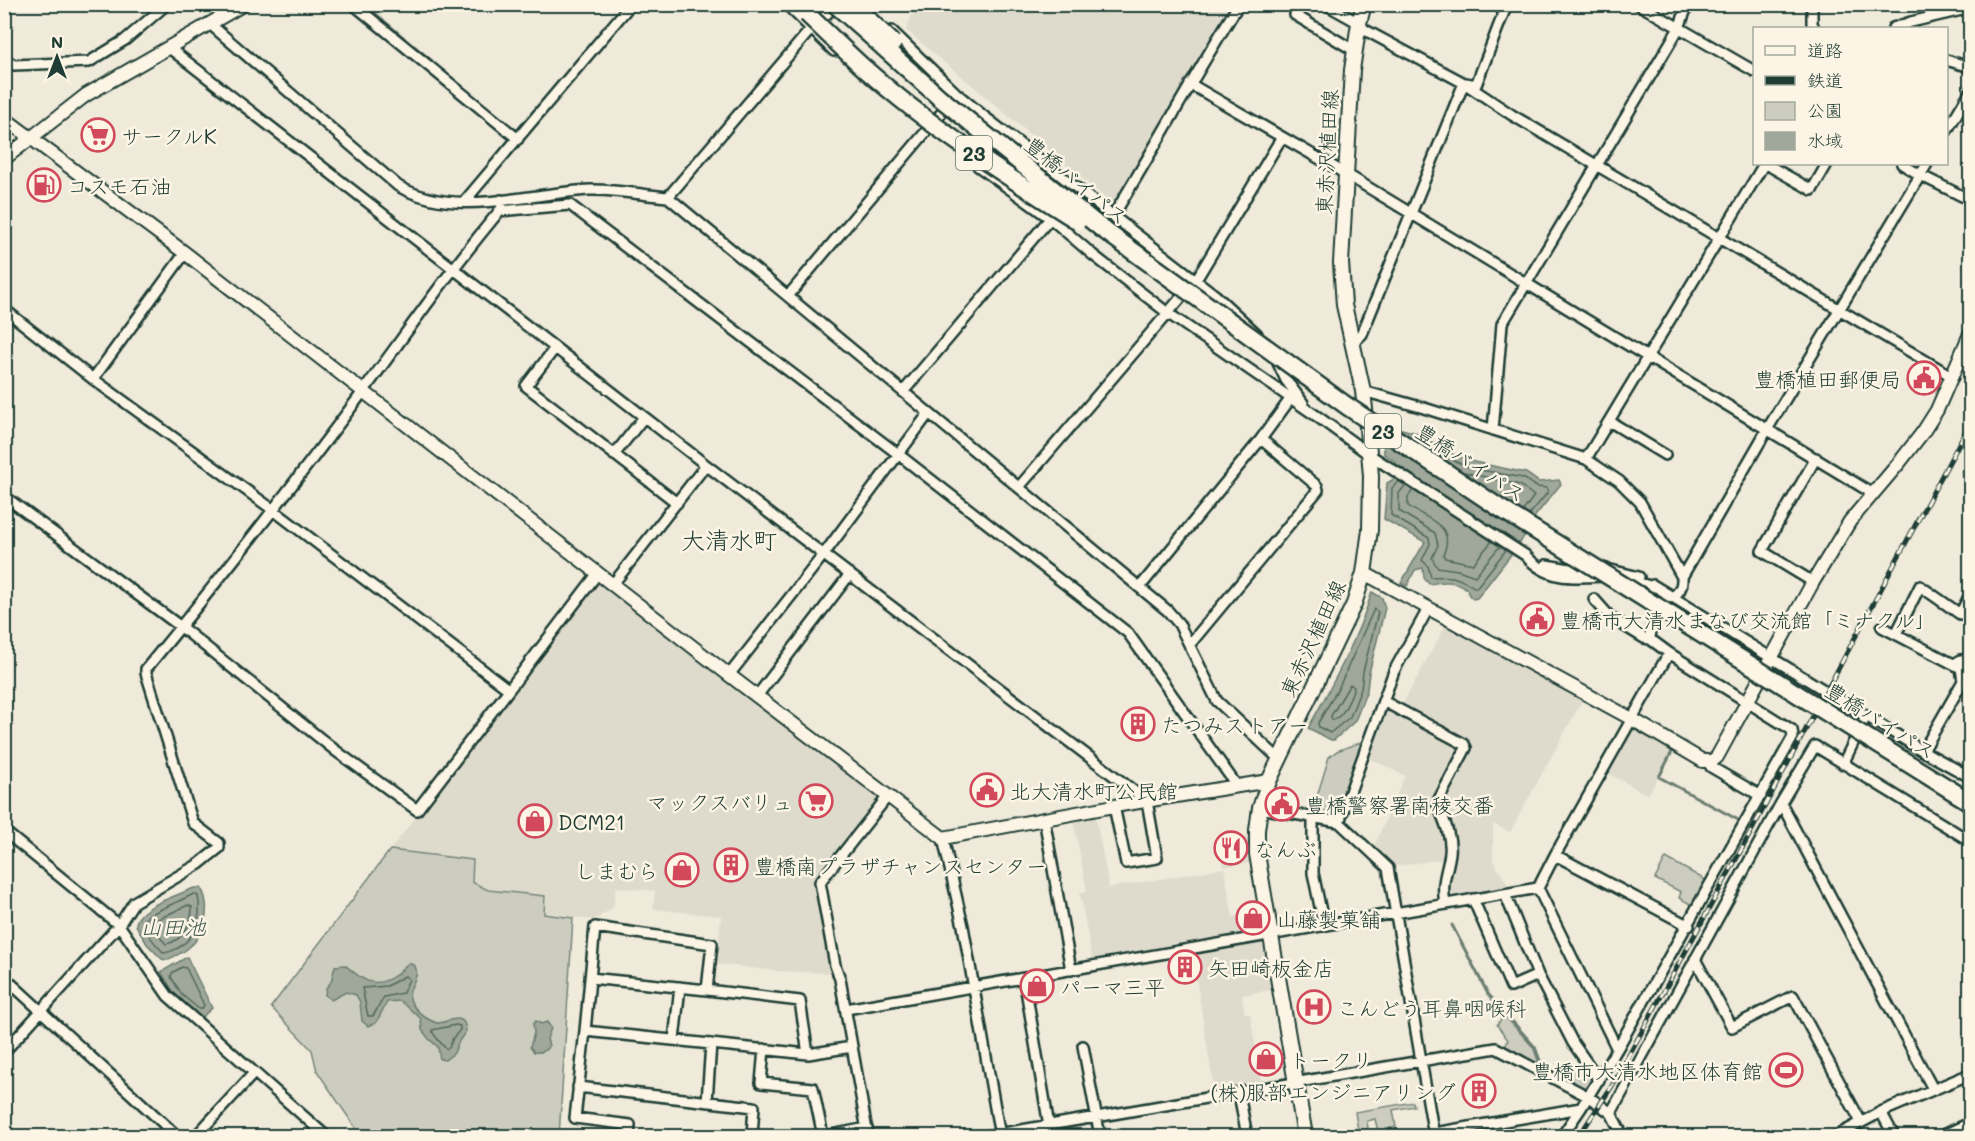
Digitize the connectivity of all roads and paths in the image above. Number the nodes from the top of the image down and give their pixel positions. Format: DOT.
graph roads {
  1 [pos="167,4"];
  2 [pos="244,4"];
  3 [pos="353,4"];
  4 [pos="631,4"];
  5 [pos="786,4"];
  6 [pos="836,4"];
  7 [pos="852,4"];
  8 [pos="864,4"];
  9 [pos="1239,4"];
  10 [pos="1300,4"];
  11 [pos="1325,4"];
  12 [pos="1364,4"];
  13 [pos="1507,4"];
  14 [pos="1638,4"];
  15 [pos="1688,4"];
  16 [pos="1813,5"];
  17 [pos="1971,8"];
  18 [pos="805,16"];
  19 [pos="1359,23"];
  20 [pos="210,24"];
  21 [pos="1814,27"];
  22 [pos="1896,27"];
  23 [pos="1679,28"];
  24 [pos="168,47"];
  25 [pos="1355,51"];
  26 [pos="4,59"];
  27 [pos="1948,60"];
  28 [pos="1971,68"];
  29 [pos="1753,70"];
  30 [pos="1464,83"];
  31 [pos="1190,84"];
  32 [pos="1971,92"];
  33 [pos="957,94"];
  34 [pos="4,118"];
  35 [pos="965,118"];
  36 [pos="928,130"];
  37 [pos="1948,130"];
  38 [pos="32,137"];
  39 [pos="1282,137"];
  40 [pos="518,139"];
  41 [pos="4,159"];
  42 [pos="1598,165"];
  43 [pos="1764,165"];
  44 [pos="1767,165"];
  45 [pos="1826,165"];
  46 [pos="1904,165"];
  47 [pos="1926,165"];
  48 [pos="1346,174"];
  49 [pos="1920,175"];
  50 [pos="1077,188"];
  51 [pos="668,197"];
  52 [pos="501,200"];
  53 [pos="1971,200"];
  54 [pos="464,202"];
  55 [pos="499,211"];
  56 [pos="1410,213"];
  57 [pos="1113,216"];
  58 [pos="1050,218"];
  59 [pos="1720,238"];
  60 [pos="185,253"];
  61 [pos="453,268"];
  62 [pos="1158,270"];
  63 [pos="1196,280"];
  64 [pos="1526,283"];
  65 [pos="788,296"];
  66 [pos="4,309"];
  67 [pos="1839,309"];
  68 [pos="1169,314"];
  69 [pos="1971,334"];
  70 [pos="1352,344"];
  71 [pos="555,348"];
  72 [pos="1647,357"];
  73 [pos="1953,377"];
  74 [pos="93,379"];
  75 [pos="364,391"];
  76 [pos="903,392"];
  77 [pos="1363,392"];
  78 [pos="1291,398"];
  79 [pos="929,413"];
  80 [pos="644,417"];
  81 [pos="1318,417"];
  82 [pos="1609,421"];
  83 [pos="1768,428"];
  84 [pos="1493,430"];
  85 [pos="1261,439"];
  86 [pos="614,454"];
  87 [pos="898,454"];
  88 [pos="1370,455"];
  89 [pos="1665,455"];
  90 [pos="1816,458"];
  91 [pos="1586,459"];
  92 [pos="706,465"];
  93 [pos="1971,469"];
  94 [pos="1971,479"];
  95 [pos="1019,487"];
  96 [pos="1872,493"];
  97 [pos="4,496"];
  98 [pos="677,503"];
  99 [pos="272,509"];
  100 [pos="824,554"];
  101 [pos="598,573"];
  102 [pos="1365,573"];
  103 [pos="850,574"];
  104 [pos="1682,577"];
  105 [pos="1813,582"];
  106 [pos="613,584"];
  107 [pos="1140,587"];
  108 [pos="1971,596"];
  109 [pos="1675,597"];
  110 [pos="1594,599"];
  111 [pos="1428,609"];
  112 [pos="181,627"];
  113 [pos="1882,627"];
  114 [pos="1896,634"];
  115 [pos="1650,639"];
  116 [pos="1190,644"];
  117 [pos="1668,653"];
  118 [pos="1772,657"];
  119 [pos="1971,659"];
  120 [pos="1954,664"];
  121 [pos="729,675"];
  122 [pos="508,689"];
  123 [pos="757,696"];
  124 [pos="1383,701"];
  125 [pos="1748,702"];
  126 [pos="1866,716"];
  127 [pos="1632,719"];
  128 [pos="1923,751"];
  129 [pos="1279,759"];
  130 [pos="1708,762"];
  131 [pos="1843,764"];
  132 [pos="1913,766"];
  133 [pos="1971,777"];
  134 [pos="1269,781"];
  135 [pos="1237,786"];
  136 [pos="888,796"];
  137 [pos="1761,796"];
  138 [pos="1971,797"];
  139 [pos="1147,801"];
  140 [pos="1970,802"];
  141 [pos="1781,803"];
  142 [pos="1114,806"];
  143 [pos="1260,808"];
  144 [pos="1313,817"];
  145 [pos="1044,818"];
  146 [pos="1339,822"];
  147 [pos="4,831"];
  148 [pos="943,838"];
  149 [pos="1971,841"];
  150 [pos="1555,855"];
  151 [pos="1538,888"];
  152 [pos="1505,894"];
  153 [pos="1473,899"];
  154 [pos="1444,904"];
  155 [pos="1396,913"];
  156 [pos="119,925"];
  157 [pos="1324,926"];
  158 [pos="1689,926"];
  159 [pos="1270,935"];
  160 [pos="1695,959"];
  161 [pos="1071,970"];
  162 [pos="1538,975"];
  163 [pos="4,976"];
  164 [pos="590,978"];
  165 [pos="1024,978"];
  166 [pos="680,987"];
  167 [pos="974,987"];
  168 [pos="708,990"];
  169 [pos="846,1009"];
  170 [pos="42,1011"];
  171 [pos="585,1031"];
  172 [pos="674,1040"];
  173 [pos="711,1044"];
  174 [pos="1083,1046"];
  175 [pos="852,1047"];
  176 [pos="764,1049"];
  177 [pos="1617,1049"];
  178 [pos="4,1052"];
  179 [pos="808,1054"];
  180 [pos="1422,1061"];
  181 [pos="254,1073"];
  182 [pos="1971,1074"];
  183 [pos="1599,1080"];
  184 [pos="1297,1083"];
  185 [pos="578,1087"];
  186 [pos="1932,1089"];
  187 [pos="1239,1094"];
  188 [pos="1589,1097"];
  189 [pos="707,1101"];
  190 [pos="1581,1108"];
  191 [pos="1611,1113"];
  192 [pos="1881,1113"];
  193 [pos="1096,1118"];
  194 [pos="1861,1122"];
  195 [pos="1971,1123"];
  196 [pos="1049,1126"];
  197 [pos="868,1132"];
  198 [pos="1000,1135"];
  199 [pos="1434,1135"];
  200 [pos="177,1137"];
  201 [pos="196,1137"];
  202 [pos="326,1137"];
  203 [pos="629,1137"];
  204 [pos="752,1137"];
  205 [pos="825,1137"];
  206 [pos="986,1137"];
  207 [pos="1100,1137"];
  208 [pos="1247,1137"];
  209 [pos="1305,1137"];
  210 [pos="1562,1137"];
  211 [pos="1623,1137"];
  212 [pos="1836,1137"];
  213 [pos="1894,1137"];
  214 [pos="1941,1137"];
  1 -- 26 [label="street"];
  2 -- 20 [label="street"];
  3 -- 40 [label="street"];
  4 -- 40 [label="street"];
  5 -- 18 [label="street"];
  6 -- 18 [label="street"];
  6 -- 35 [label="highway, 豊橋バイパス / 23, bridge"];
  7 -- 35 [label="highway, 23, bridge"];
  8 -- 33 [label="street"];
  9 -- 31 [label="street"];
  10 -- 25 [label="street"];
  11 -- 19 [label="street"];
  12 -- 19 [label="main road, 東赤沢植田線"];
  13 -- 30 [label="street"];
  14 -- 23 [label="street"];
  15 -- 23 [label="street"];
  16 -- 21 [label="street"];
  17 -- 22 [label="street"];
  18 -- 36 [label="street"];
  18 -- 51 [label="street"];
  18 -- 62 [label="highway, 23, bridge"];
  19 -- 25 [label="main road, 東赤沢植田線"];
  19 -- 30 [label="street"];
  20 -- 24 [label="street"];
  20 -- 54 [label="street"];
  23 -- 29 [label="street"];
  23 -- 42 [label="street"];
  24 -- 38 [label="street"];
  24 -- 61 [label="street"];
  25 -- 48 [label="main road, 東赤沢植田線"];
  27 -- 28 [label="street"];
  30 -- 42 [label="street"];
  30 -- 56 [label="street"];
  31 -- 39 [label="street"];
  31 -- 57 [label="street"];
  32 -- 37 [label="street"];
  33 -- 36 [label="street"];
  33 -- 50 [label="street"];
  34 -- 38 [label="street"];
  35 -- 62 [label="highway, 豊橋バイパス / 23, bridge"];
  36 -- 58 [label="street"];
  36 -- 65 [label="street"];
  38 -- 41 [label="street"];
  38 -- 60 [label="street"];
  39 -- 48 [label="street"];
  39 -- 63 [label="street"];
  40 -- 54 [label="street"];
  42 -- 59 [label="street"];
  42 -- 64 [label="street"];
  43 -- 59 [label="street"];
  44 -- 45 [label="street"];
  46 -- 49 [label="street"];
  47 -- 49 [label="street"];
  48 -- 56 [label="street"];
  48 -- 70 [label="main road, 東赤沢植田線"];
  49 -- 53 [label="street"];
  49 -- 67 [label="street"];
  50 -- 57 [label="street"];
  50 -- 58 [label="street"];
  51 -- 52 [label="street"];
  51 -- 65 [label="street"];
  52 -- 54 [label="street"];
  52 -- 55 [label="street"];
  55 -- 61 [label="street"];
  55 -- 87 [label="street"];
  56 -- 64 [label="street"];
  56 -- 70 [label="street"];
  57 -- 63 [label="street"];
  58 -- 68 [label="street"];
  58 -- 76 [label="street"];
  59 -- 67 [label="street"];
  59 -- 72 [label="street"];
  60 -- 74 [label="street"];
  60 -- 75 [label="street"];
  61 -- 71 [label="street"];
  61 -- 75 [label="street"];
  62 -- 132 [label="highway, 豊橋バイパス / 23, bridge"];
  63 -- 68 [label="street"];
  63 -- 81 [label="street"];
  64 -- 72 [label="street"];
  64 -- 84 [label="street"];
  65 -- 76 [label="street"];
  66 -- 74 [label="street"];
  67 -- 73 [label="street"];
  67 -- 83 [label="street"];
  68 -- 78 [label="street"];
  68 -- 95 [label="street"];
  69 -- 73 [label="street"];
  70 -- 77 [label="main road, 東赤沢植田線"];
  71 -- 80 [label="street"];
  71 -- 86 [label="street"];
  72 -- 82 [label="street"];
  72 -- 83 [label="street"];
  73 -- 96 [label="street"];
  74 -- 99 [label="street"];
  75 -- 99 [label="street"];
  75 -- 101 [label="street"];
  76 -- 79 [label="street"];
  77 -- 84 [label="street"];
  77 -- 88 [label="main road, 東赤沢植田線"];
  78 -- 81 [label="street"];
  78 -- 85 [label="street"];
  79 -- 87 [label="street"];
  79 -- 95 [label="street"];
  80 -- 86 [label="street"];
  80 -- 92 [label="street"];
  81 -- 88 [label="street"];
  82 -- 89 [label="street"];
  82 -- 91 [label="street"];
  83 -- 90 [label="street"];
  83 -- 104 [label="street"];
  84 -- 91 [label="street"];
  85 -- 107 [label="street"];
  85 -- 116 [label="street"];
  86 -- 98 [label="street"];
  87 -- 100 [label="street"];
  87 -- 135 [label="street"];
  88 -- 102 [label="main road, 東赤沢植田線"];
  88 -- 109 [label="street"];
  90 -- 96 [label="street"];
  90 -- 105 [label="street"];
  91 -- 104 [label="street"];
  92 -- 98 [label="street"];
  92 -- 100 [label="street"];
  93 -- 94 [label="street"];
  95 -- 107 [label="street"];
  96 -- 105 [label="street"];
  97 -- 112 [label="street"];
  98 -- 106 [label="street"];
  99 -- 112 [label="street"];
  99 -- 122 [label="street"];
  100 -- 103 [label="street"];
  100 -- 121 [label="street"];
  101 -- 106 [label="street"];
  101 -- 122 [label="street"];
  102 -- 111 [label="street"];
  102 -- 129 [label="main road, 東赤沢植田線"];
  103 -- 123 [label="street"];
  103 -- 139 [label="street"];
  104 -- 109 [label="street"];
  105 -- 118 [label="street"];
  106 -- 121 [label="street"];
  107 -- 116 [label="street"];
  108 -- 114 [label="street"];
  109 -- 115 [label="street"];
  109 -- 118 [label="street"];
  110 -- 115 [label="street"];
  111 -- 124 [label="street"];
  111 -- 127 [label="street"];
  112 -- 122 [label="street"];
  112 -- 156 [label="street"];
  113 -- 114 [label="street"];
  114 -- 120 [label="street"];
  115 -- 117 [label="street"];
  116 -- 129 [label="street"];
  117 -- 125 [label="street"];
  117 -- 127 [label="street"];
  118 -- 125 [label="street"];
  118 -- 126 [label="street"];
  119 -- 120 [label="street"];
  120 -- 128 [label="street"];
  121 -- 123 [label="street"];
  123 -- 136 [label="street"];
  124 -- 146 [label="street"];
  124 -- 154 [label="street"];
  125 -- 130 [label="street"];
  125 -- 137 [label="street"];
  126 -- 128 [label="street"];
  126 -- 131 [label="street"];
  127 -- 130 [label="street"];
  127 -- 150 [label="street"];
  128 -- 133 [label="street"];
  129 -- 134 [label="main road, 東赤沢植田線"];
  130 -- 137 [label="street"];
  131 -- 141 [label="street"];
  131 -- 149 [label="street"];
  132 -- 138 [label="highway, 23, bridge"];
  132 -- 140 [label="highway, 豊橋バイパス / 23, bridge"];
  134 -- 135 [label="street"];
  134 -- 143 [label="main road, 東赤沢植田線"];
  135 -- 139 [label="street"];
  136 -- 148 [label="street"];
  136 -- 169 [label="street"];
  137 -- 158 [label="street"];
  139 -- 142 [label="street"];
  139 -- 142 [label="street"];
  141 -- 160 [label="street"];
  141 -- 186 [label="street"];
  142 -- 145 [label="street"];
  143 -- 144 [label="street"];
  143 -- 159 [label="main road, 東赤沢植田線"];
  144 -- 146 [label="street"];
  144 -- 157 [label="street"];
  145 -- 148 [label="street"];
  145 -- 161 [label="street"];
  146 -- 155 [label="street"];
  147 -- 156 [label="street"];
  148 -- 167 [label="street"];
  150 -- 151 [label="street"];
  150 -- 158 [label="street"];
  151 -- 152 [label="street"];
  151 -- 177 [label="street"];
  152 -- 153 [label="street"];
  152 -- 162 [label="street"];
  153 -- 154 [label="street"];
  153 -- 162 [label="street"];
  154 -- 155 [label="street"];
  155 -- 157 [label="street"];
  155 -- 180 [label="street"];
  156 -- 170 [label="street"];
  156 -- 181 [label="street"];
  157 -- 159 [label="street"];
  158 -- 177 [label="street"];
  159 -- 161 [label="street"];
  159 -- 184 [label="main road, 東赤沢植田線"];
  160 -- 191 [label="street"];
  160 -- 194 [label="street"];
  161 -- 165 [label="street"];
  162 -- 183 [label="street"];
  163 -- 170 [label="street"];
  164 -- 166 [label="street"];
  164 -- 168 [label="street"];
  164 -- 171 [label="street"];
  165 -- 167 [label="street"];
  165 -- 196 [label="street"];
  166 -- 168 [label="street"];
  166 -- 172 [label="street"];
  167 -- 169 [label="street"];
  167 -- 198 [label="street"];
  168 -- 179 [label="street"];
  169 -- 175 [label="street"];
  170 -- 178 [label="street"];
  170 -- 200 [label="street"];
  171 -- 172 [label="street"];
  171 -- 185 [label="street"];
  172 -- 173 [label="street"];
  173 -- 176 [label="street"];
  173 -- 189 [label="street"];
  174 -- 193 [label="street"];
  175 -- 179 [label="street"];
  175 -- 197 [label="street"];
  176 -- 179 [label="street"];
  176 -- 205 [label="street"];
  177 -- 183 [label="street"];
  180 -- 184 [label="street"];
  180 -- 188 [label="street"];
  180 -- 199 [label="street"];
  181 -- 201 [label="street"];
  181 -- 202 [label="street"];
  182 -- 186 [label="street"];
  183 -- 188 [label="street"];
  184 -- 187 [label="street"];
  184 -- 209 [label="main road, 東赤沢植田線"];
  185 -- 189 [label="street"];
  185 -- 203 [label="street"];
  186 -- 192 [label="street"];
  187 -- 193 [label="street"];
  187 -- 208 [label="street"];
  188 -- 190 [label="street"];
  188 -- 191 [label="street"];
  189 -- 204 [label="street"];
  190 -- 199 [label="street"];
  190 -- 210 [label="street"];
  191 -- 211 [label="street"];
  192 -- 194 [label="street"];
  192 -- 213 [label="street"];
  193 -- 196 [label="street"];
  193 -- 207 [label="street"];
  194 -- 212 [label="street"];
  195 -- 214 [label="street"];
  196 -- 198 [label="street"];
  197 -- 205 [label="street"];
  198 -- 206 [label="street"];
}
